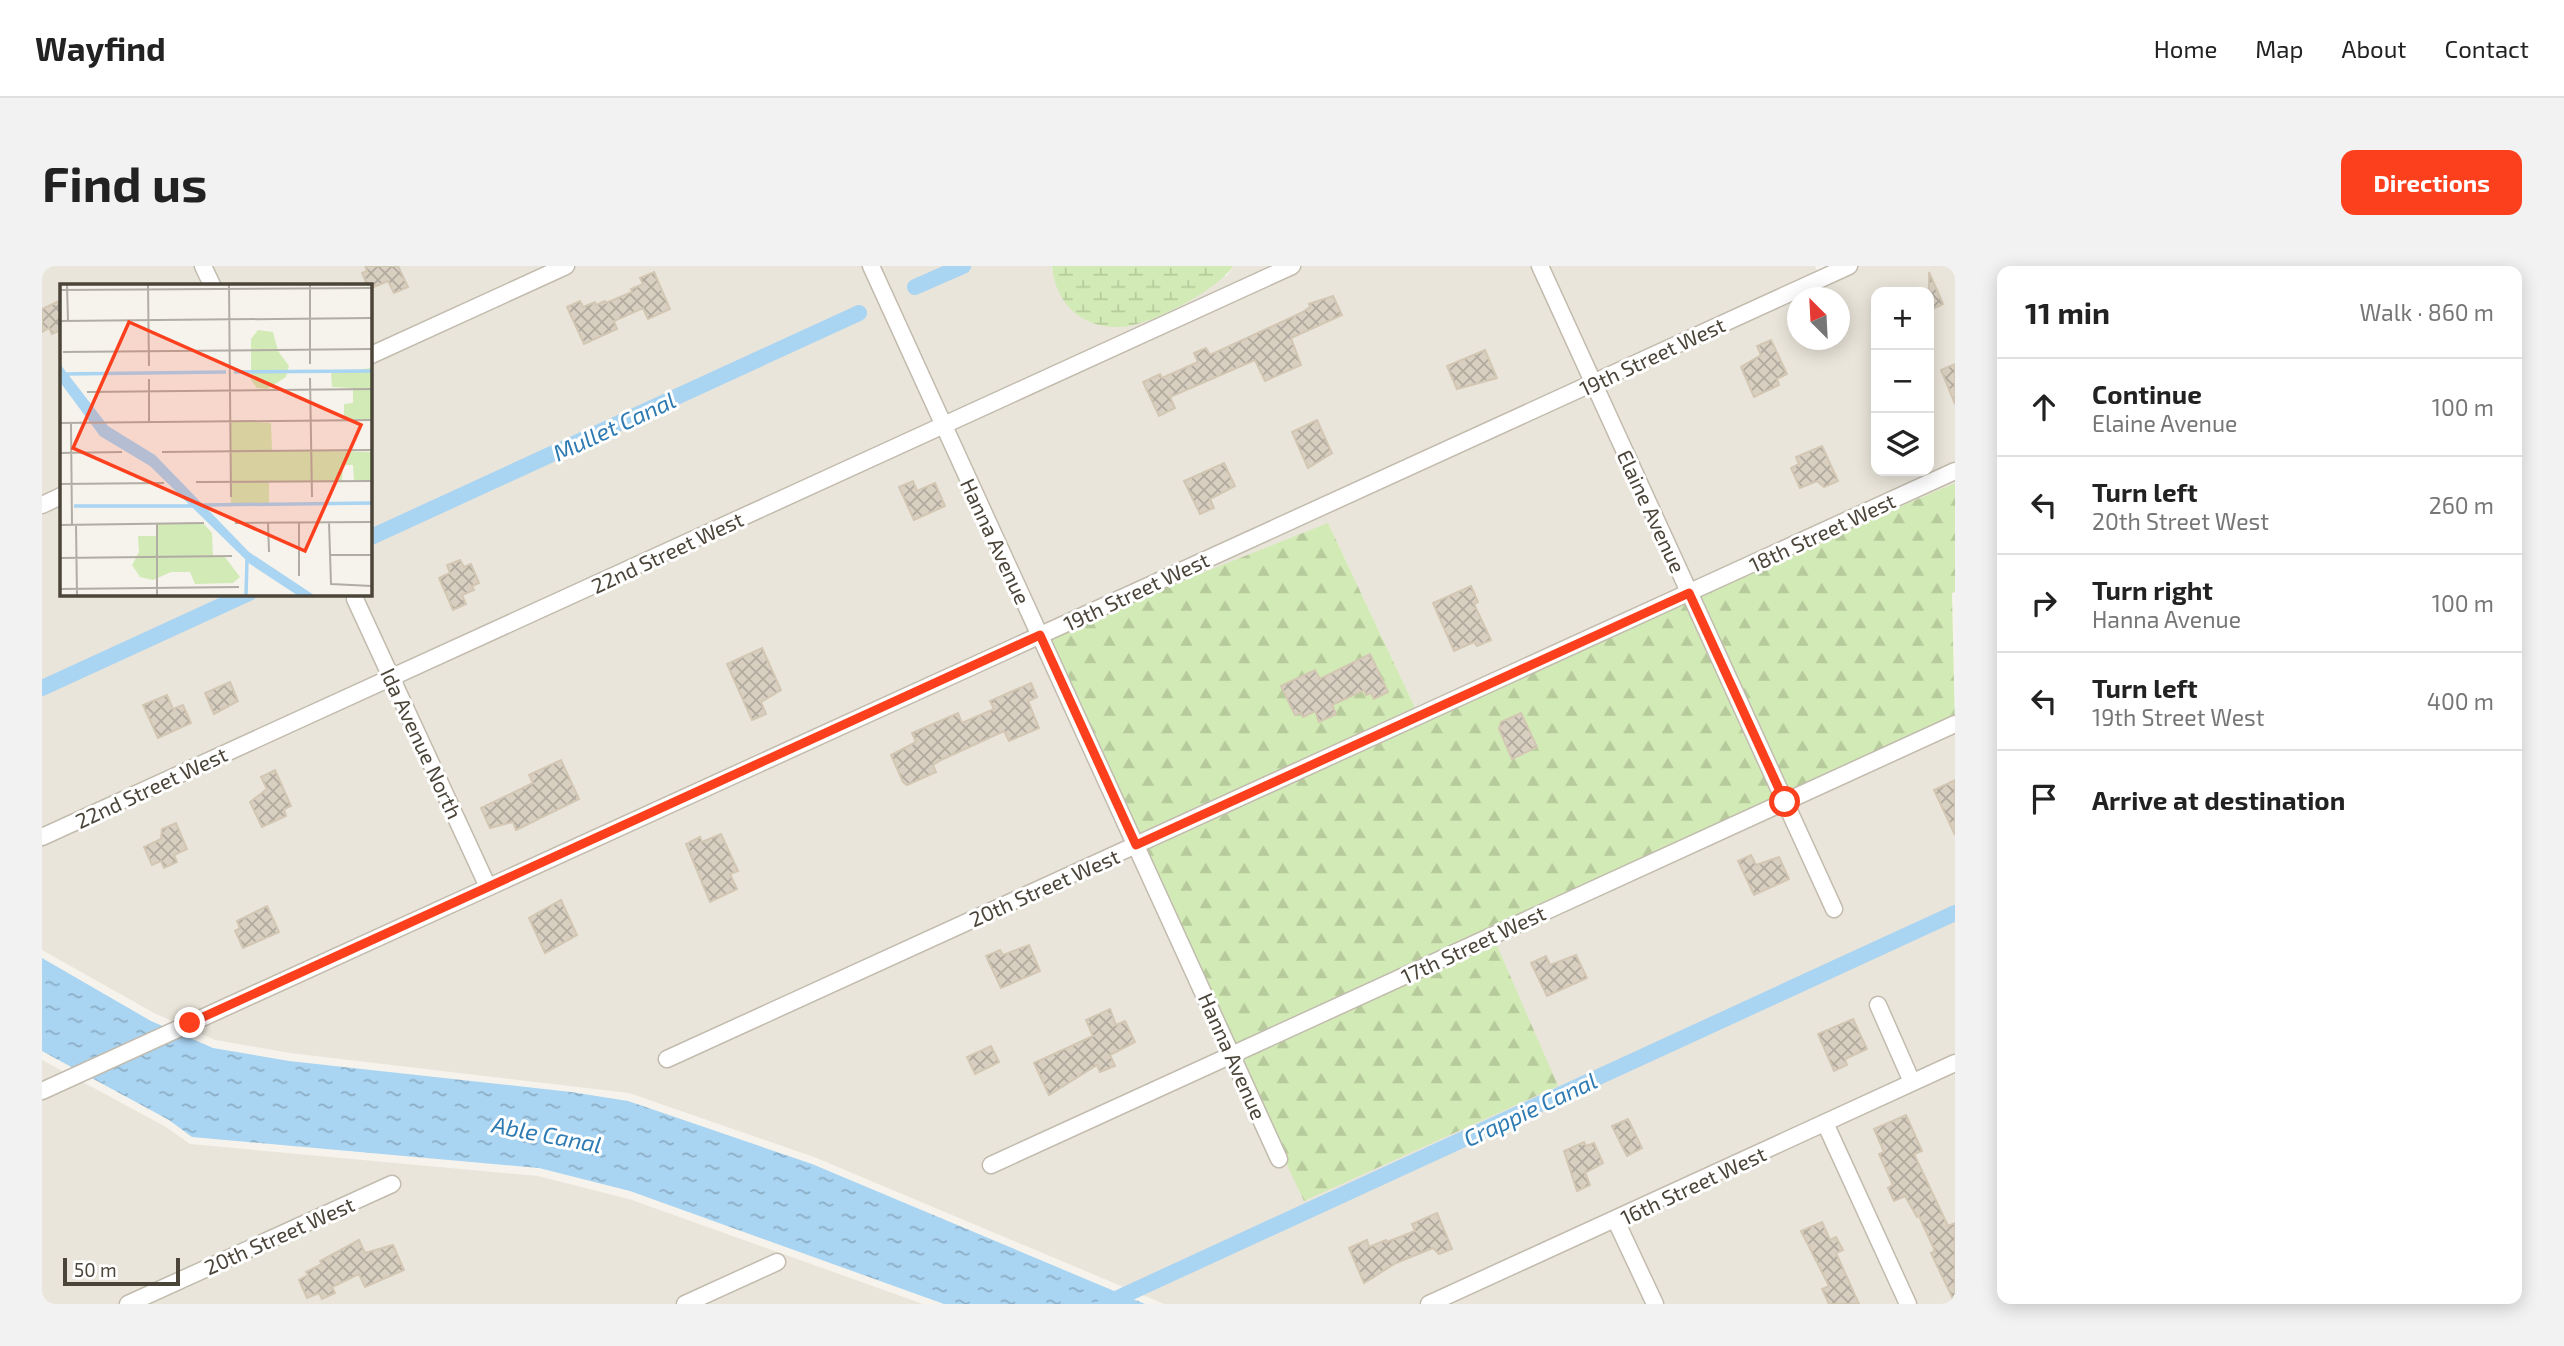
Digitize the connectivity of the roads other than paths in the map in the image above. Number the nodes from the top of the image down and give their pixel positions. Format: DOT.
graph roads {
  1 [pos="203,266"];
  2 [pos="566,266"];
  3 [pos="871,266"];
  4 [pos="1292,266"];
  5 [pos="1540,266"];
  6 [pos="1849,266"];
  7 [pos="212,284"];
  8 [pos="371,355"];
  9 [pos="1593,383"];
  10 [pos="943,425"];
  11 [pos="1955,471"];
  12 [pos="60,496"];
  13 [pos="42,505"];
  14 [pos="1689,593"];
  15 [pos="355,599"];
  16 [pos="1040,635"];
  17 [pos="392,677"];
  18 [pos="1955,724"];
  19 [pos="1785,802"];
  20 [pos="42,837"];
  21 [pos="1136,845"];
  22 [pos="488,887"];
  23 [pos="1834,909"];
  24 [pos="1878,1004"];
  25 [pos="1233,1054"];
  26 [pos="667,1059"];
  27 [pos="1955,1063"];
  28 [pos="1912,1082"];
  29 [pos="42,1091"];
  30 [pos="1825,1124"];
  31 [pos="1279,1159"];
  32 [pos="991,1165"];
  33 [pos="392,1184"];
  34 [pos="1616,1221"];
  35 [pos="777,1262"];
  36 [pos="128,1304"];
  37 [pos="685,1304"];
  38 [pos="1429,1304"];
  39 [pos="1655,1304"];
  40 [pos="1908,1304"];
  1 -- 7 [label="street"];
  2 -- 8 [label="street"];
  3 -- 10 [label="street, Hanna Avenue"];
  4 -- 10 [label="street, 22nd Street West"];
  5 -- 9 [label="street, Elaine Avenue"];
  6 -- 9 [label="street, 19th Street West"];
  9 -- 14 [label="street, Elaine Avenue"];
  9 -- 16 [label="street, 19th Street West"];
  10 -- 16 [label="street, Hanna Avenue"];
  10 -- 17 [label="street, 22nd Street West"];
  11 -- 14 [label="street, 18th Street West"];
  12 -- 13 [label="street"];
  14 -- 19 [label="street, Elaine Avenue"];
  14 -- 21 [label="street, 20th Street West"];
  15 -- 17 [label="street, Ida Avenue North"];
  16 -- 21 [label="street, Hanna Avenue"];
  16 -- 22 [label="street, 19th Street West"];
  17 -- 20 [label="street, 22nd Street West"];
  17 -- 22 [label="street, Ida Avenue North"];
  18 -- 19 [label="street, 17th Street West"];
  19 -- 23 [label="street, Elaine Avenue"];
  19 -- 25 [label="street, 17th Street West"];
  21 -- 25 [label="street, Hanna Avenue"];
  21 -- 26 [label="street, 20th Street West"];
  22 -- 29 [label="street, 19th Street West"];
  24 -- 28 [label="street"];
  25 -- 31 [label="street, Hanna Avenue"];
  25 -- 32 [label="street, 17th Street West"];
  27 -- 28 [label="street, 16th Street West"];
  28 -- 30 [label="street, 16th Street West"];
  30 -- 34 [label="street, 16th Street West"];
  30 -- 40 [label="street"];
  33 -- 36 [label="street, 20th Street West"];
  34 -- 38 [label="street, 16th Street West"];
  34 -- 39 [label="street"];
  35 -- 37 [label="street"];
}
